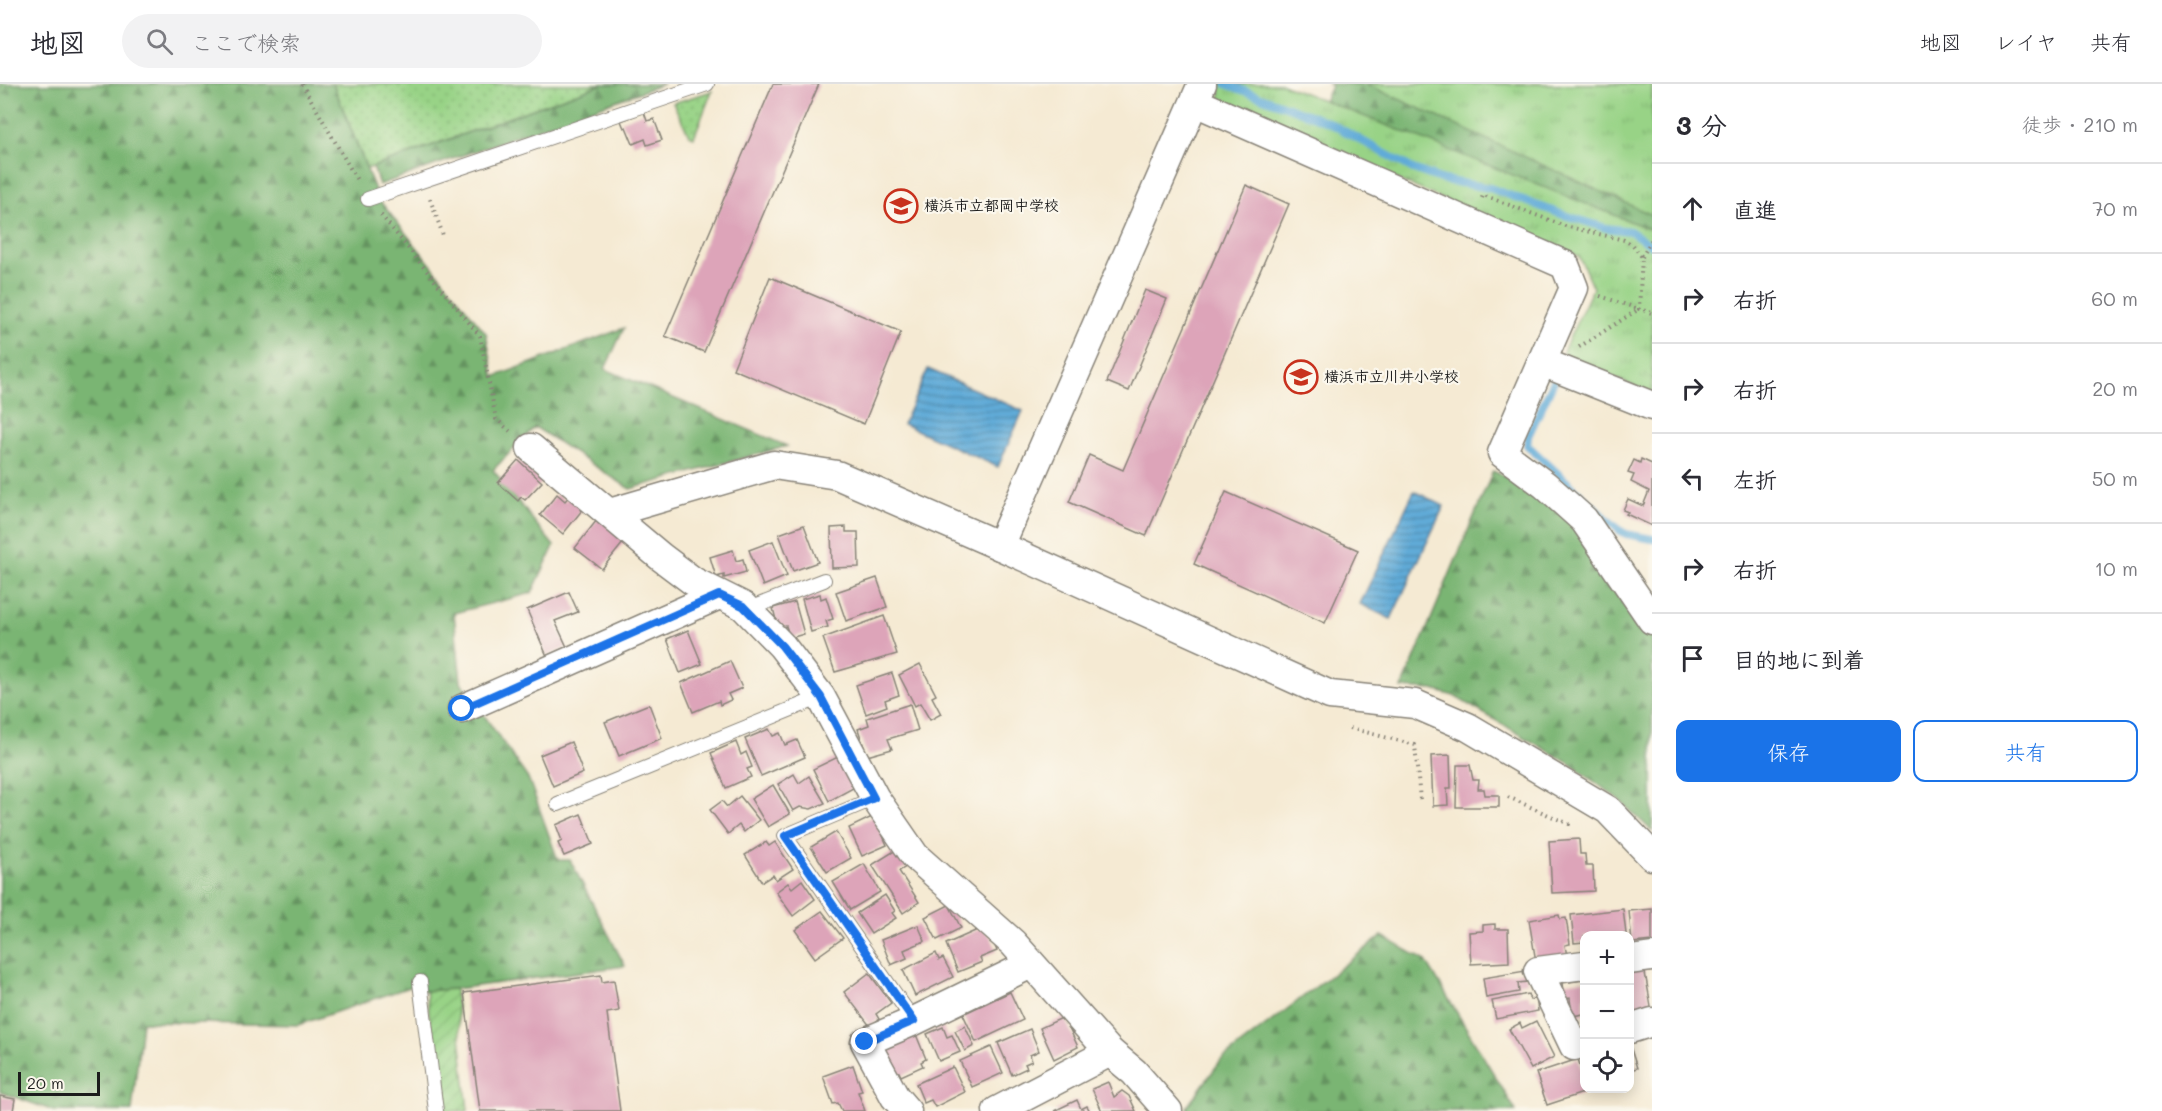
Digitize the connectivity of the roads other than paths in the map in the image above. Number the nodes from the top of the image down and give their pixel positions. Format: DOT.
graph roads {
  1 [pos="707,84"];
  2 [pos="1198,93"];
  3 [pos="368,199"];
  4 [pos="1546,364"];
  5 [pos="1652,406"];
  6 [pos="531,448"];
  7 [pos="610,513"];
  8 [pos="1000,546"];
  9 [pos="824,580"];
  10 [pos="719,595"];
  11 [pos="746,609"];
  12 [pos="1652,620"];
  13 [pos="821,697"];
  14 [pos="462,709"];
  15 [pos="874,798"];
  16 [pos="558,804"];
  17 [pos="1652,856"];
  18 [pos="1652,957"];
  19 [pos="1634,959"];
  20 [pos="1031,964"];
  21 [pos="1580,966"];
  22 [pos="420,982"];
  23 [pos="914,1021"];
  24 [pos="1652,1022"];
  25 [pos="1634,1027"];
  26 [pos="1580,1044"];
  27 [pos="1110,1052"];
  28 [pos="436,1111"];
  29 [pos="907,1111"];
  30 [pos="997,1111"];
  31 [pos="1168,1111"];
  1 -- 3 [label="lane"];
  2 -- 4 [label="street"];
  2 -- 8 [label="street"];
  4 -- 5 [label="street"];
  4 -- 12 [label="street"];
  6 -- 7 [label="street"];
  7 -- 8 [label="street"];
  7 -- 10 [label="street"];
  8 -- 17 [label="street"];
  9 -- 11 [label="lane"];
  10 -- 11 [label="street"];
  10 -- 14 [label="street"];
  11 -- 13 [label="street"];
  13 -- 15 [label="street"];
  13 -- 16 [label="lane"];
  15 -- 20 [label="street"];
  15 -- 23 [label="lane"];
  18 -- 19 [label="street"];
  20 -- 23 [label="street"];
  20 -- 27 [label="street"];
  21 -- 26 [label="street"];
  22 -- 28 [label="lane"];
  23 -- 29 [label="street"];
  24 -- 25 [label="street"];
  27 -- 30 [label="street"];
  27 -- 31 [label="street"];
}
